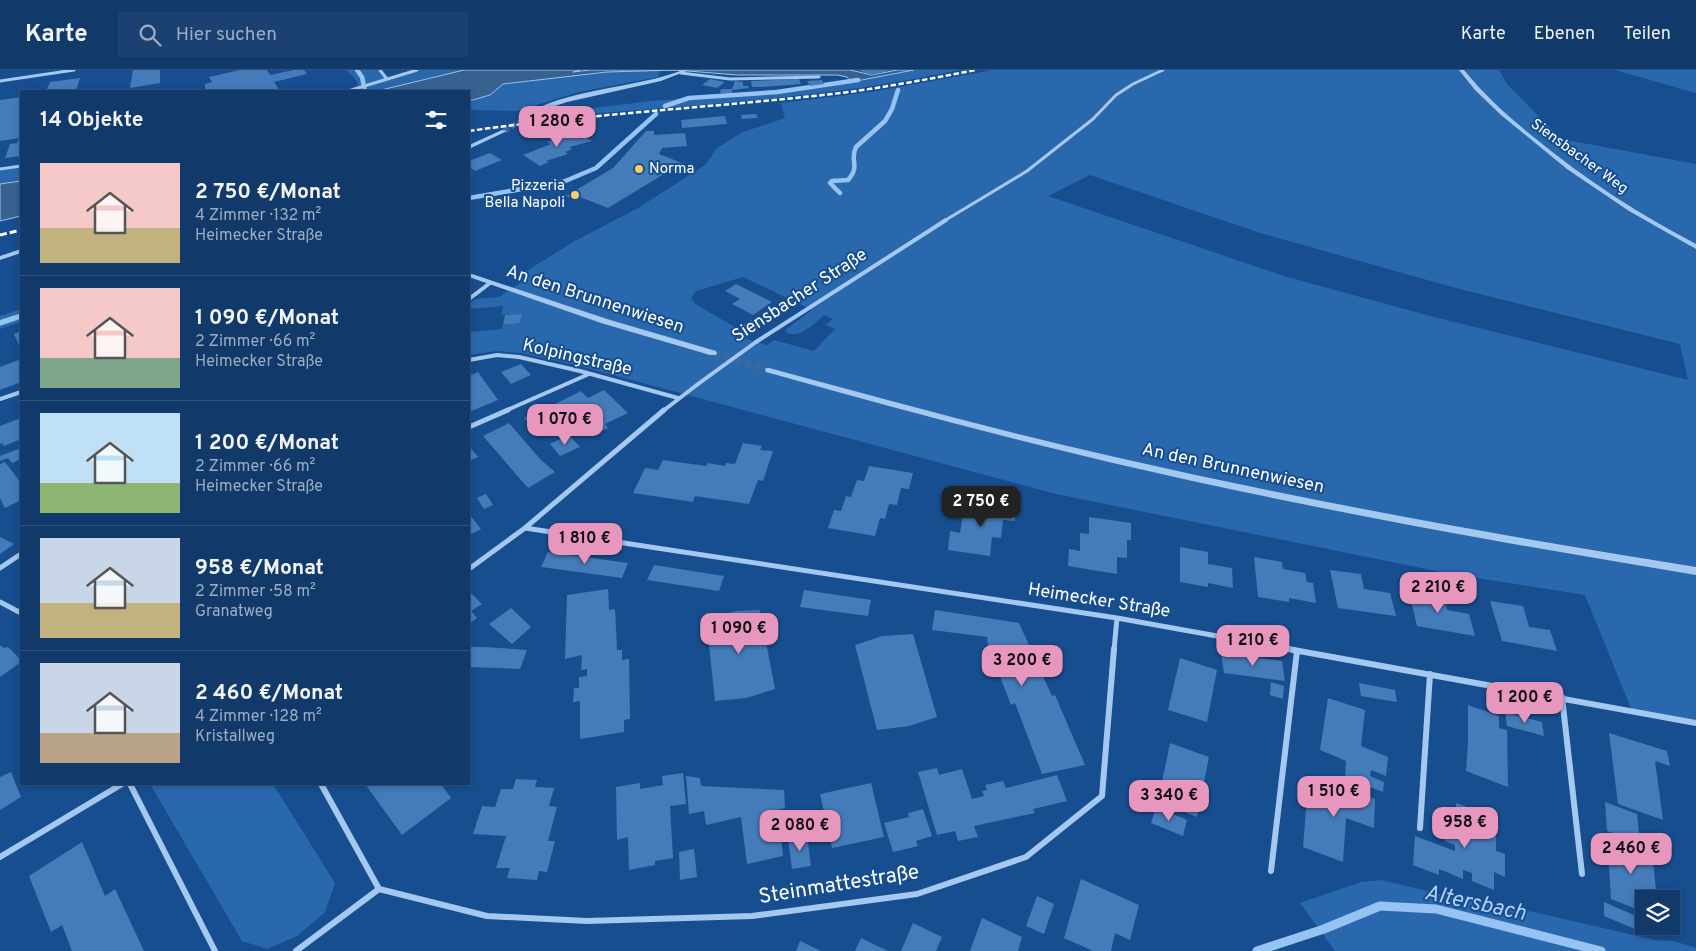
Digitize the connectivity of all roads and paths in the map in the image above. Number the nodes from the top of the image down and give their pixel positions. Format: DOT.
graph roads {
  1 [pos="74,70"];
  2 [pos="380,70"];
  3 [pos="416,70"];
  4 [pos="687,70"];
  5 [pos="1163,70"];
  6 [pos="1461,70"];
  7 [pos="681,73"];
  8 [pos="819,77"];
  9 [pos="388,78"];
  10 [pos="0,81"];
  11 [pos="351,90"];
  12 [pos="525,118"];
  13 [pos="504,132"];
  14 [pos="470,146"];
  15 [pos="20,166"];
  16 [pos="0,169"];
  17 [pos="1696,247"];
  18 [pos="20,251"];
  19 [pos="0,258"];
  20 [pos="470,275"];
  21 [pos="490,283"];
  22 [pos="470,298"];
  23 [pos="713,354"];
  24 [pos="470,360"];
  25 [pos="769,370"];
  26 [pos="590,374"];
  27 [pos="20,392"];
  28 [pos="678,398"];
  29 [pos="0,400"];
  30 [pos="470,427"];
  31 [pos="525,528"];
  32 [pos="20,555"];
  33 [pos="0,568"];
  34 [pos="470,568"];
  35 [pos="1696,571"];
  36 [pos="0,602"];
  37 [pos="20,612"];
  38 [pos="1118,618"];
  39 [pos="1297,651"];
  40 [pos="1430,674"];
  41 [pos="1562,697"];
  42 [pos="1696,723"];
  43 [pos="120,785"];
  44 [pos="131,785"];
  45 [pos="322,785"];
  46 [pos="1420,828"];
  47 [pos="0,857"];
  48 [pos="1271,870"];
  49 [pos="1582,874"];
  50 [pos="379,889"];
  51 [pos="215,951"];
  52 [pos="296,951"];
  1 -- 10 [label="street"];
  2 -- 9 [label="street"];
  3 -- 9 [label="street"];
  4 -- 7 [label="street"];
  5 -- 28 [label="street, Siensbacher Straße, bridge"];
  6 -- 17 [label="street, Siensbacher Weg"];
  7 -- 8 [label="street"];
  7 -- 12 [label="street"];
  9 -- 11 [label="street"];
  13 -- 14 [label="street"];
  15 -- 16 [label="street"];
  18 -- 19 [label="street"];
  20 -- 21 [label="street, An den Brunnenwiesen"];
  21 -- 22 [label="street"];
  21 -- 23 [label="street, An den Brunnenwiesen"];
  24 -- 26 [label="street, Kolpingstraße"];
  25 -- 35 [label="street, An den Brunnenwiesen"];
  26 -- 28 [label="street, Kolpingstraße"];
  26 -- 30 [label="street"];
  27 -- 29 [label="street"];
  28 -- 31 [label="street, Siensbacher Straße"];
  31 -- 34 [label="street, Siensbacher Straße"];
  31 -- 38 [label="street, Heimecker Straße"];
  32 -- 33 [label="street"];
  36 -- 37 [label="street"];
  38 -- 39 [label="street, Heimecker Straße"];
  38 -- 50 [label="street, Steinmattestraße"];
  39 -- 40 [label="street, Heimecker Straße"];
  39 -- 48 [label="street"];
  40 -- 41 [label="street, Heimecker Straße"];
  40 -- 46 [label="street"];
  41 -- 42 [label="street, Heimecker Straße"];
  41 -- 49 [label="street"];
  43 -- 47 [label="street"];
  44 -- 51 [label="street"];
  45 -- 50 [label="street"];
  50 -- 52 [label="street"];
}
